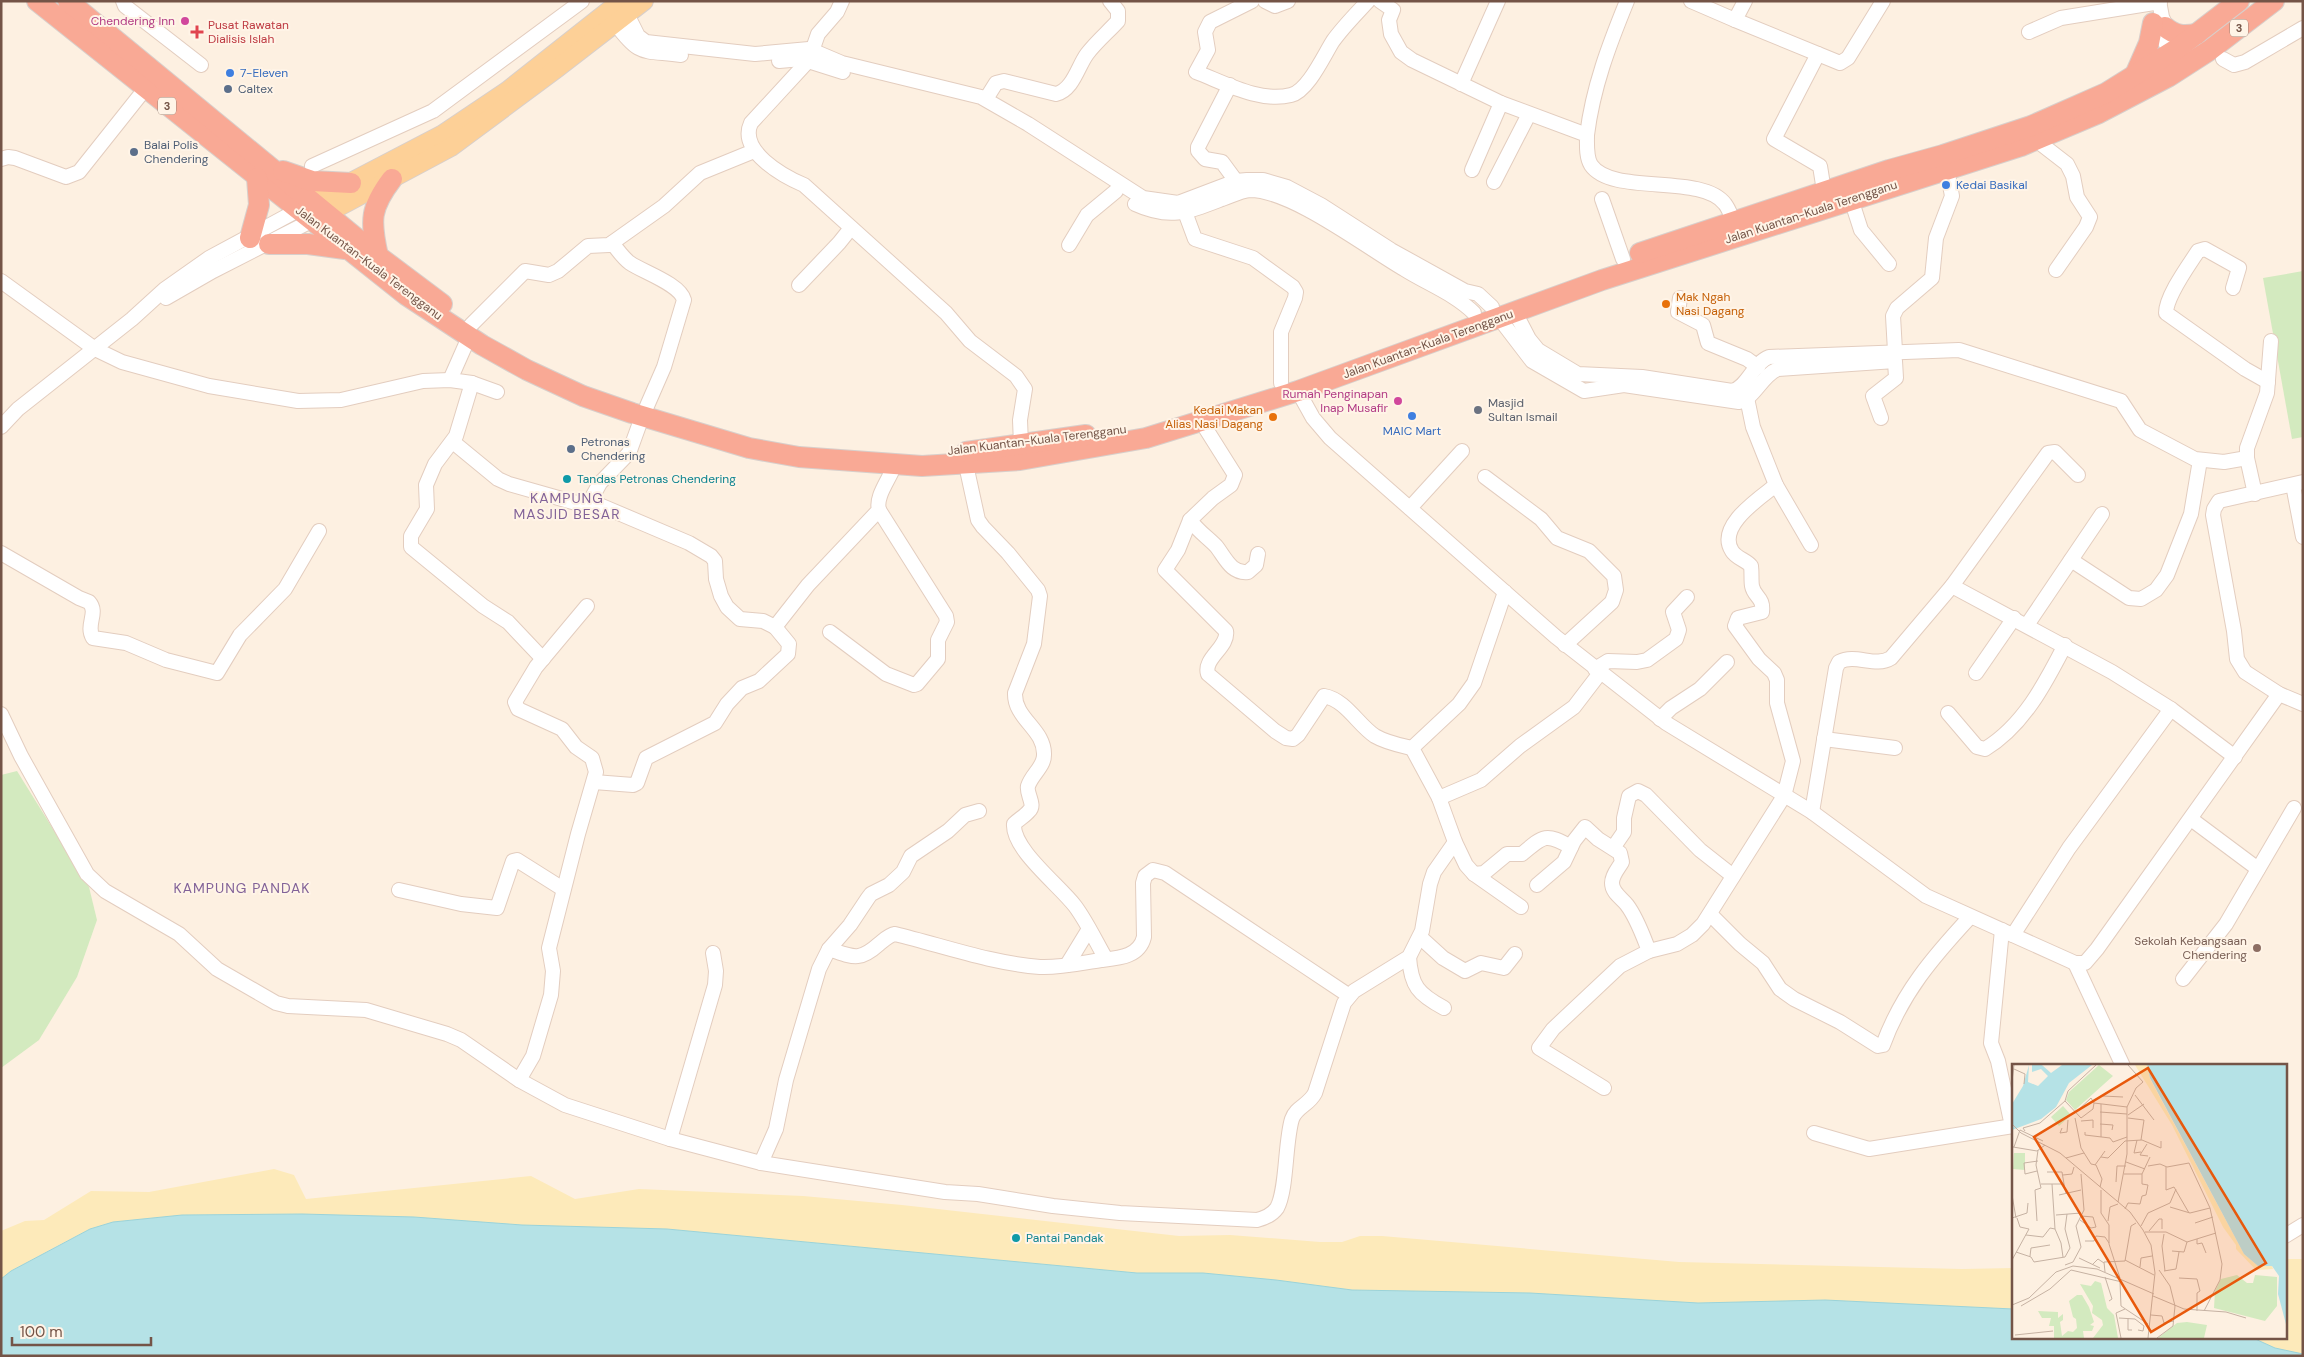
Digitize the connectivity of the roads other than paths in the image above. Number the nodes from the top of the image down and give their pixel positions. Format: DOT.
graph roads {
  1 [pos="37,1"];
  2 [pos="123,1"];
  3 [pos="582,1"];
  4 [pos="644,1"];
  5 [pos="842,1"];
  6 [pos="1110,1"];
  7 [pos="1252,1"];
  8 [pos="1265,1"];
  9 [pos="1288,1"];
  10 [pos="1368,1"];
  11 [pos="1380,1"];
  12 [pos="1498,1"];
  13 [pos="1627,1"];
  14 [pos="1690,1"];
  15 [pos="1746,1"];
  16 [pos="1883,1"];
  17 [pos="2239,1"];
  18 [pos="2274,1"];
  19 [pos="80,5"];
  20 [pos="1396,6"];
  21 [pos="2156,10"];
  22 [pos="621,13"];
  23 [pos="1735,20"];
  24 [pos="2303,28"];
  25 [pos="2029,32"];
  26 [pos="2197,34"];
  27 [pos="2176,52"];
  28 [pos="1818,54"];
  29 [pos="811,55"];
  30 [pos="2213,56"];
  31 [pos="201,65"];
  32 [pos="2134,75"];
  33 [pos="2168,77"];
  34 [pos="1461,84"];
  35 [pos="1230,85"];
  36 [pos="145,89"];
  37 [pos="986,99"];
  38 [pos="1501,103"];
  39 [pos="1529,114"];
  40 [pos="1587,134"];
  41 [pos="2036,140"];
  42 [pos="754,151"];
  43 [pos="1,159"];
  44 [pos="312,166"];
  45 [pos="259,169"];
  46 [pos="1947,169"];
  47 [pos="1472,170"];
  48 [pos="392,179"];
  49 [pos="1236,182"];
  50 [pos="1494,182"];
  51 [pos="351,183"];
  52 [pos="1116,191"];
  53 [pos="1602,199"];
  54 [pos="1818,199"];
  55 [pos="1851,200"];
  56 [pos="312,212"];
  57 [pos="1185,212"];
  58 [pos="1734,222"];
  59 [pos="851,228"];
  60 [pos="250,238"];
  61 [pos="863,239"];
  62 [pos="612,243"];
  63 [pos="839,243"];
  64 [pos="269,244"];
  65 [pos="1069,245"];
  66 [pos="347,249"];
  67 [pos="378,256"];
  68 [pos="1623,259"];
  69 [pos="1889,264"];
  70 [pos="2056,270"];
  71 [pos="1,281"];
  72 [pos="799,285"];
  73 [pos="2233,288"];
  74 [pos="1680,298"];
  75 [pos="1495,312"];
  76 [pos="132,319"];
  77 [pos="470,331"];
  78 [pos="2271,341"];
  79 [pos="94,349"];
  80 [pos="1894,351"];
  81 [pos="1758,366"];
  82 [pos="450,380"];
  83 [pos="2268,382"];
  84 [pos="472,383"];
  85 [pos="1289,387"];
  86 [pos="496,392"];
  87 [pos="1743,392"];
  88 [pos="644,411"];
  89 [pos="1881,418"];
  90 [pos="1202,421"];
  91 [pos="1,427"];
  92 [pos="453,442"];
  93 [pos="1022,444"];
  94 [pos="1462,451"];
  95 [pos="2200,460"];
  96 [pos="895,464"];
  97 [pos="966,464"];
  98 [pos="2248,464"];
  99 [pos="2078,475"];
  100 [pos="1485,477"];
  101 [pos="2298,484"];
  102 [pos="1776,485"];
  103 [pos="2254,490"];
  104 [pos="590,501"];
  105 [pos="1410,508"];
  106 [pos="879,510"];
  107 [pos="2102,514"];
  108 [pos="1190,520"];
  109 [pos="319,531"];
  110 [pos="2303,537"];
  111 [pos="1811,545"];
  112 [pos="1,553"];
  113 [pos="1258,554"];
  114 [pos="2071,560"];
  115 [pos="1952,586"];
  116 [pos="1505,592"];
  117 [pos="1687,597"];
  118 [pos="587,606"];
  119 [pos="2014,618"];
  120 [pos="2028,625"];
  121 [pos="775,628"];
  122 [pos="830,632"];
  123 [pos="1565,645"];
  124 [pos="2064,645"];
  125 [pos="543,659"];
  126 [pos="1727,662"];
  127 [pos="1976,672"];
  128 [pos="1601,674"];
  129 [pos="2279,694"];
  130 [pos="2303,704"];
  131 [pos="2171,709"];
  132 [pos="1948,713"];
  133 [pos="1,714"];
  134 [pos="1660,719"];
  135 [pos="1824,738"];
  136 [pos="1412,748"];
  137 [pos="1895,748"];
  138 [pos="2235,757"];
  139 [pos="594,782"];
  140 [pos="1784,796"];
  141 [pos="1440,798"];
  142 [pos="2294,808"];
  143 [pos="979,811"];
  144 [pos="1812,812"];
  145 [pos="2190,819"];
  146 [pos="1455,842"];
  147 [pos="1571,847"];
  148 [pos="1613,848"];
  149 [pos="2258,869"];
  150 [pos="1474,874"];
  151 [pos="1733,876"];
  152 [pos="1537,885"];
  153 [pos="563,889"];
  154 [pos="398,890"];
  155 [pos="1521,907"];
  156 [pos="1710,914"];
  157 [pos="1970,917"];
  158 [pos="1089,929"];
  159 [pos="2007,932"];
  160 [pos="1420,937"];
  161 [pos="829,950"];
  162 [pos="1649,951"];
  163 [pos="714,952"];
  164 [pos="1514,954"];
  165 [pos="1409,957"];
  166 [pos="1106,960"];
  167 [pos="2076,963"];
  168 [pos="1067,965"];
  169 [pos="2183,979"];
  170 [pos="1348,995"];
  171 [pos="1444,1008"];
  172 [pos="2122,1064"];
  173 [pos="518,1080"];
  174 [pos="1604,1088"];
  175 [pos="2012,1126"];
  176 [pos="1814,1133"];
  177 [pos="670,1139"];
  178 [pos="761,1163"];
  179 [pos="2303,1225"];
  180 [pos="2286,1235"];
  1 -- 36 [label="highway, Jalan Kuantan-Kuala Terengganu / 3"];
  2 -- 31 [label="street"];
  3 -- 44 [label="street"];
  4 -- 22 [label="main road"];
  5 -- 29 [label="street"];
  6 -- 37 [label="street"];
  7 -- 35 [label="street"];
  8 -- 9 [label="street"];
  10 -- 35 [label="street"];
  11 -- 20 [label="street"];
  12 -- 34 [label="street"];
  13 -- 40 [label="street"];
  14 -- 23 [label="street"];
  15 -- 23 [label="street"];
  16 -- 28 [label="street"];
  17 -- 26 [label="highway, Jalan Kuantan-Kuala Terengganu / 3"];
  18 -- 30 [label="highway, Jalan Kuantan-Kuala Terengganu / 3"];
  19 -- 45 [label="highway, Jalan Kuantan-Kuala Terengganu / 3"];
  20 -- 34 [label="street"];
  21 -- 25 [label="street"];
  21 -- 26 [label="highway"];
  21 -- 27 [label="street"];
  21 -- 32 [label="highway"];
  22 -- 29 [label="street"];
  22 -- 48 [label="main road"];
  22 -- 51 [label="main road"];
  23 -- 28 [label="street"];
  24 -- 30 [label="street"];
  26 -- 27 [label="highway, Jalan Kuantan-Kuala Terengganu / 3"];
  27 -- 30 [label="highway"];
  27 -- 32 [label="highway, Jalan Kuantan-Kuala Terengganu / 3"];
  27 -- 33 [label="highway"];
  28 -- 54 [label="street"];
  29 -- 37 [label="street"];
  29 -- 42 [label="street"];
  29 -- 52 [label="street"];
  30 -- 33 [label="highway, Jalan Kuantan-Kuala Terengganu / 3"];
  32 -- 54 [label="highway, Jalan Kuantan-Kuala Terengganu / 3"];
  33 -- 41 [label="highway, Jalan Kuantan-Kuala Terengganu / 3"];
  34 -- 38 [label="street"];
  35 -- 49 [label="street"];
  36 -- 43 [label="street"];
  36 -- 45 [label="highway, Jalan Kuantan-Kuala Terengganu / 3"];
  37 -- 49 [label="street"];
  38 -- 39 [label="street"];
  38 -- 47 [label="street"];
  39 -- 40 [label="street"];
  39 -- 50 [label="street"];
  40 -- 58 [label="street"];
  41 -- 46 [label="highway, Jalan Kuantan-Kuala Terengganu / 3"];
  41 -- 70 [label="street"];
  42 -- 59 [label="street"];
  42 -- 62 [label="street"];
  45 -- 51 [label="highway"];
  45 -- 56 [label="highway, Jalan Kuantan-Kuala Terengganu / 3"];
  45 -- 60 [label="highway"];
  46 -- 55 [label="highway, Jalan Kuantan-Kuala Terengganu / 3"];
  46 -- 80 [label="street"];
  48 -- 56 [label="main road"];
  48 -- 67 [label="highway"];
  49 -- 75 [label="street"];
  51 -- 56 [label="main road"];
  52 -- 57 [label="street"];
  52 -- 65 [label="street"];
  53 -- 68 [label="street"];
  54 -- 55 [label="highway, Jalan Kuantan-Kuala Terengganu / 3"];
  54 -- 58 [label="highway, Jalan Kuantan-Kuala Terengganu / 3"];
  54 -- 75 [label="highway, Jalan Kuantan-Kuala Terengganu / 3"];
  55 -- 69 [label="street"];
  56 -- 60 [label="street"];
  56 -- 64 [label="street"];
  56 -- 66 [label="highway, Jalan Kuantan-Kuala Terengganu / 3"];
  56 -- 67 [label="highway, Jalan Kuantan-Kuala Terengganu / 3"];
  57 -- 75 [label="street"];
  57 -- 85 [label="street"];
  58 -- 68 [label="highway, Jalan Kuantan-Kuala Terengganu / 3"];
  59 -- 61 [label="street"];
  59 -- 63 [label="street"];
  60 -- 76 [label="street"];
  61 -- 63 [label="street"];
  61 -- 93 [label="street"];
  62 -- 77 [label="street"];
  62 -- 88 [label="street"];
  63 -- 72 [label="street"];
  64 -- 66 [label="highway"];
  64 -- 76 [label="street"];
  66 -- 77 [label="highway, Jalan Kuantan-Kuala Terengganu / 3"];
  67 -- 77 [label="highway, Jalan Kuantan-Kuala Terengganu / 3"];
  68 -- 75 [label="highway, Jalan Kuantan-Kuala Terengganu / 3"];
  71 -- 79 [label="street"];
  73 -- 83 [label="street"];
  74 -- 81 [label="street"];
  75 -- 85 [label="highway, Jalan Kuantan-Kuala Terengganu / 3"];
  75 -- 87 [label="street"];
  76 -- 79 [label="street"];
  77 -- 82 [label="street"];
  77 -- 88 [label="highway, Jalan Kuantan-Kuala Terengganu / 3"];
  78 -- 83 [label="street"];
  79 -- 82 [label="street"];
  79 -- 91 [label="street"];
  80 -- 81 [label="street"];
  80 -- 95 [label="street"];
  81 -- 87 [label="street"];
  82 -- 84 [label="street"];
  83 -- 98 [label="street"];
  84 -- 86 [label="street"];
  84 -- 92 [label="street"];
  85 -- 90 [label="highway, Jalan Kuantan-Kuala Terengganu / 3"];
  85 -- 93 [label="highway, Jalan Kuantan-Kuala Terengganu / 3"];
  85 -- 105 [label="street"];
  87 -- 89 [label="street"];
  87 -- 102 [label="street"];
  88 -- 93 [label="highway, Jalan Kuantan-Kuala Terengganu / 3"];
  88 -- 96 [label="highway, Jalan Kuantan-Kuala Terengganu / 3"];
  88 -- 104 [label="street"];
  90 -- 97 [label="highway, Jalan Kuantan-Kuala Terengganu / 3"];
  90 -- 108 [label="street"];
  92 -- 104 [label="street"];
  92 -- 125 [label="street"];
  94 -- 105 [label="street"];
  95 -- 98 [label="street"];
  95 -- 114 [label="street"];
  96 -- 97 [label="highway, Jalan Kuantan-Kuala Terengganu / 3"];
  96 -- 106 [label="street"];
  97 -- 158 [label="street"];
  98 -- 103 [label="street"];
  99 -- 115 [label="street"];
  100 -- 123 [label="street"];
  101 -- 103 [label="street"];
  101 -- 110 [label="street"];
  102 -- 111 [label="street"];
  102 -- 140 [label="street"];
  103 -- 129 [label="street"];
  104 -- 121 [label="street"];
  105 -- 116 [label="street"];
  106 -- 121 [label="street"];
  106 -- 122 [label="street"];
  107 -- 114 [label="street"];
  108 -- 113 [label="street"];
  108 -- 136 [label="street"];
  109 -- 112 [label="street"];
  114 -- 120 [label="street"];
  115 -- 119 [label="street"];
  115 -- 135 [label="street"];
  116 -- 123 [label="street"];
  116 -- 136 [label="street"];
  117 -- 128 [label="street"];
  118 -- 125 [label="street"];
  119 -- 120 [label="street"];
  119 -- 127 [label="street"];
  120 -- 124 [label="street"];
  121 -- 139 [label="street"];
  123 -- 128 [label="street"];
  124 -- 131 [label="street"];
  124 -- 132 [label="street"];
  125 -- 139 [label="street"];
  126 -- 134 [label="street"];
  128 -- 134 [label="street"];
  128 -- 141 [label="street"];
  129 -- 130 [label="street"];
  129 -- 138 [label="street"];
  131 -- 138 [label="street"];
  131 -- 159 [label="street"];
  133 -- 173 [label="street"];
  134 -- 140 [label="street"];
  135 -- 137 [label="street"];
  135 -- 144 [label="street"];
  136 -- 141 [label="street"];
  138 -- 145 [label="street"];
  139 -- 153 [label="street"];
  140 -- 144 [label="street"];
  140 -- 151 [label="street"];
  141 -- 146 [label="street"];
  142 -- 149 [label="street"];
  143 -- 161 [label="street"];
  144 -- 157 [label="street"];
  145 -- 149 [label="street"];
  145 -- 167 [label="street"];
  146 -- 150 [label="street"];
  146 -- 160 [label="street"];
  147 -- 148 [label="street"];
  147 -- 150 [label="street"];
  147 -- 152 [label="street"];
  148 -- 151 [label="street"];
  148 -- 162 [label="street"];
  149 -- 169 [label="street"];
  150 -- 155 [label="street"];
  151 -- 156 [label="street"];
  153 -- 154 [label="street"];
  153 -- 173 [label="street"];
  156 -- 157 [label="street"];
  156 -- 162 [label="street"];
  157 -- 159 [label="street"];
  158 -- 166 [label="street"];
  158 -- 168 [label="street"];
  159 -- 167 [label="street"];
  159 -- 175 [label="street"];
  160 -- 164 [label="street"];
  160 -- 165 [label="street"];
  161 -- 168 [label="street"];
  161 -- 178 [label="street"];
  162 -- 174 [label="street"];
  163 -- 177 [label="street"];
  165 -- 170 [label="street"];
  165 -- 171 [label="street"];
  166 -- 168 [label="street"];
  166 -- 170 [label="street"];
  167 -- 172 [label="street"];
  170 -- 178 [label="street"];
  173 -- 177 [label="street"];
  175 -- 176 [label="street"];
  177 -- 178 [label="street"];
  179 -- 180 [label="street"];
}
